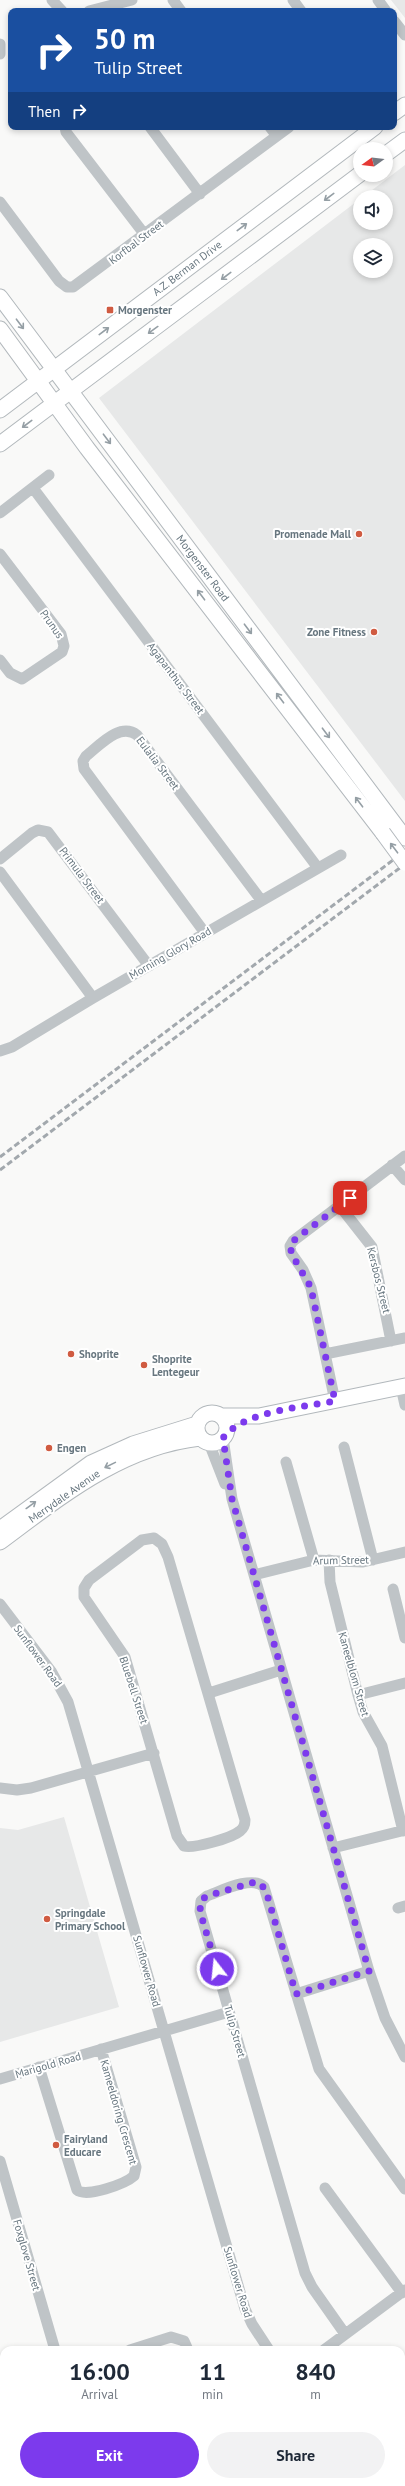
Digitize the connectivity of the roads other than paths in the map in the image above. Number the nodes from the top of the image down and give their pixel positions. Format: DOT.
graph roads {
  1 [pos="52,0"];
  2 [pos="132,0"];
  3 [pos="59,8"];
  4 [pos="101,8"];
  5 [pos="397,25"];
  6 [pos="405,35"];
  7 [pos="0,44"];
  8 [pos="0,54"];
  9 [pos="65,130"];
  10 [pos="152,130"];
  11 [pos="272,130"];
  12 [pos="285,130"];
  13 [pos="371,130"];
  14 [pos="277,136"];
  15 [pos="404,141"];
  16 [pos="393,149"];
  17 [pos="353,179"];
  18 [pos="200,194"];
  19 [pos="0,202"];
  20 [pos="145,235"];
  21 [pos="0,297"];
  22 [pos="0,329"];
  23 [pos="54,369"];
  24 [pos="38,381"];
  25 [pos="70,391"];
  26 [pos="54,403"];
  27 [pos="0,410"];
  28 [pos="0,444"];
  29 [pos="49,475"];
  30 [pos="33,488"];
  31 [pos="0,513"];
  32 [pos="0,554"];
  33 [pos="0,660"];
  34 [pos="389,829"];
  35 [pos="405,838"];
  36 [pos="341,855"];
  37 [pos="0,859"];
  38 [pos="405,863"];
  39 [pos="318,868"];
  40 [pos="0,872"];
  41 [pos="261,900"];
  42 [pos="205,933"];
  43 [pos="149,966"];
  44 [pos="93,998"];
  45 [pos="0,1051"];
  46 [pos="405,1156"];
  47 [pos="392,1166"];
  48 [pos="405,1180"];
  49 [pos="339,1206"];
  50 [pos="405,1338"];
  51 [pos="391,1341"];
  52 [pos="325,1354"];
  53 [pos="403,1387"];
  54 [pos="335,1401"];
  55 [pos="405,1405"];
  56 [pos="222,1416"];
  57 [pos="259,1416"];
  58 [pos="211,1435"];
  59 [pos="344,1447"];
  60 [pos="286,1462"];
  61 [pos="58,1492"];
  62 [pos="0,1529"];
  63 [pos="0,1542"];
  64 [pos="405,1552"];
  65 [pos="314,1560"];
  66 [pos="329,1560"];
  67 [pos="373,1560"];
  68 [pos="254,1575"];
  69 [pos="393,1590"];
  70 [pos="0,1604"];
  71 [pos="405,1638"];
  72 [pos="281,1670"];
  73 [pos="405,1683"];
  74 [pos="209,1693"];
  75 [pos="358,1696"];
  76 [pos="154,1753"];
  77 [pos="88,1772"];
  78 [pos="0,1788"];
  79 [pos="404,1831"];
  80 [pos="333,1848"];
  81 [pos="369,1971"];
  82 [pos="296,1994"];
  83 [pos="229,2012"];
  84 [pos="164,2031"];
  85 [pos="101,2049"];
  86 [pos="405,2057"];
  87 [pos="40,2067"];
  88 [pos="0,2079"];
  89 [pos="0,2161"];
  90 [pos="326,2188"];
  91 [pos="405,2189"];
  92 [pos="403,2292"];
  93 [pos="345,2334"];
  94 [pos="54,2346"];
  95 [pos="143,2346"];
  96 [pos="186,2346"];
  97 [pos="266,2346"];
  98 [pos="329,2346"];
  1 -- 3 [label="street"];
  2 -- 4 [label="street"];
  5 -- 6 [label="street"];
  7 -- 8 [label="street"];
  9 -- 20 [label="street"];
  10 -- 18 [label="street"];
  11 -- 14 [label="street"];
  12 -- 14 [label="street, Korfbal Street"];
  23 -- 13 [label="main road, A.Z. Berman Drive, one-way"];
  14 -- 18 [label="street, Korfbal Street"];
  15 -- 16 [label="main road"];
  17 -- 25 [label="main road, one-way"];
  18 -- 20 [label="street, Korfbal Street"];
  19 -- 20 [label="street, Korfbal Street"];
  21 -- 23 [label="main road, Morgenster Road, one-way"];
  22 -- 24 [label="main road, Morgenster Road"];
  23 -- 24 [label="main road, A.Z. Berman Drive"];
  23 -- 25 [label="main road, Morgenster Road"];
  24 -- 26 [label="main road, Morgenster Road"];
  24 -- 27 [label="main road, A.Z. Berman Drive"];
  25 -- 26 [label="main road"];
  25 -- 34 [label="main road, Morgenster Road, one-way"];
  26 -- 28 [label="main road, one-way"];
  34 -- 26 [label="main road, Morgenster Road, one-way"];
  29 -- 30 [label="street"];
  30 -- 31 [label="street"];
  30 -- 39 [label="street, Agapanthus Street"];
  32 -- 33 [label="street, Prunus"];
  34 -- 35 [label="main road, Morgenster Road"];
  38 -- 34 [label="main road, Morgenster Road, one-way, bridge"];
  36 -- 39 [label="street, Morning Glory Road"];
  37 -- 43 [label="street, Primula Street"];
  39 -- 41 [label="street, Morning Glory Road"];
  40 -- 44 [label="street"];
  41 -- 42 [label="street, Morning Glory Road"];
  41 -- 42 [label="street, Eulalia Street"];
  42 -- 43 [label="street, Morning Glory Road"];
  43 -- 44 [label="street, Morning Glory Road"];
  44 -- 45 [label="street, Morning Glory Road"];
  46 -- 47 [label="street"];
  47 -- 48 [label="street"];
  47 -- 49 [label="street"];
  49 -- 51 [label="street, Kersbos Street"];
  49 -- 52 [label="street"];
  50 -- 51 [label="street"];
  51 -- 52 [label="street"];
  52 -- 54 [label="street"];
  53 -- 54 [label="main road, Merrydale Avenue"];
  53 -- 55 [label="street"];
  54 -- 57 [label="main road, Merrydale Avenue"];
  56 -- 57 [label="main road, Merrydale Avenue"];
  56 -- 58 [label="main road"];
  56 -- 58 [label="main road, Merrydale Avenue"];
  57 -- 58 [label="main road, Merrydale Avenue"];
  58 -- 61 [label="main road, Merrydale Avenue"];
  58 -- 68 [label="street"];
  59 -- 67 [label="street"];
  60 -- 65 [label="street"];
  62 -- 61 [label="main road, Merrydale Avenue, one-way"];
  61 -- 63 [label="main road, Merrydale Avenue"];
  64 -- 67 [label="street, Arum Street"];
  65 -- 66 [label="street, Arum Street"];
  65 -- 68 [label="street, Arum Street"];
  66 -- 67 [label="street, Arum Street"];
  66 -- 75 [label="street, Kaneelblom Street"];
  68 -- 72 [label="street"];
  69 -- 71 [label="street"];
  70 -- 77 [label="street, Sunflower Road"];
  72 -- 74 [label="street"];
  72 -- 80 [label="street"];
  73 -- 75 [label="street"];
  74 -- 76 [label="street, Bluebell Street"];
  74 -- 76 [label="street, Bluebell Street"];
  75 -- 79 [label="street, Kaneelblom Street"];
  76 -- 77 [label="street"];
  77 -- 78 [label="street"];
  77 -- 84 [label="street, Sunflower Road"];
  79 -- 80 [label="street"];
  80 -- 81 [label="street"];
  81 -- 82 [label="street"];
  81 -- 86 [label="street"];
  82 -- 83 [label="street, Tulip Street"];
  82 -- 91 [label="street, Tulip Street"];
  83 -- 84 [label="street, Marigold Road"];
  83 -- 93 [label="street, Tulip Street"];
  84 -- 85 [label="street, Marigold Road"];
  84 -- 97 [label="street, Sunflower Road"];
  85 -- 87 [label="street, Marigold Road"];
  85 -- 87 [label="street, Kameeldoring Crescent"];
  87 -- 88 [label="street, Marigold Road"];
  89 -- 94 [label="street, Foxglove Street"];
  90 -- 92 [label="street"];
  92 -- 93 [label="street"];
  93 -- 98 [label="street"];
  95 -- 96 [label="street"];
}
